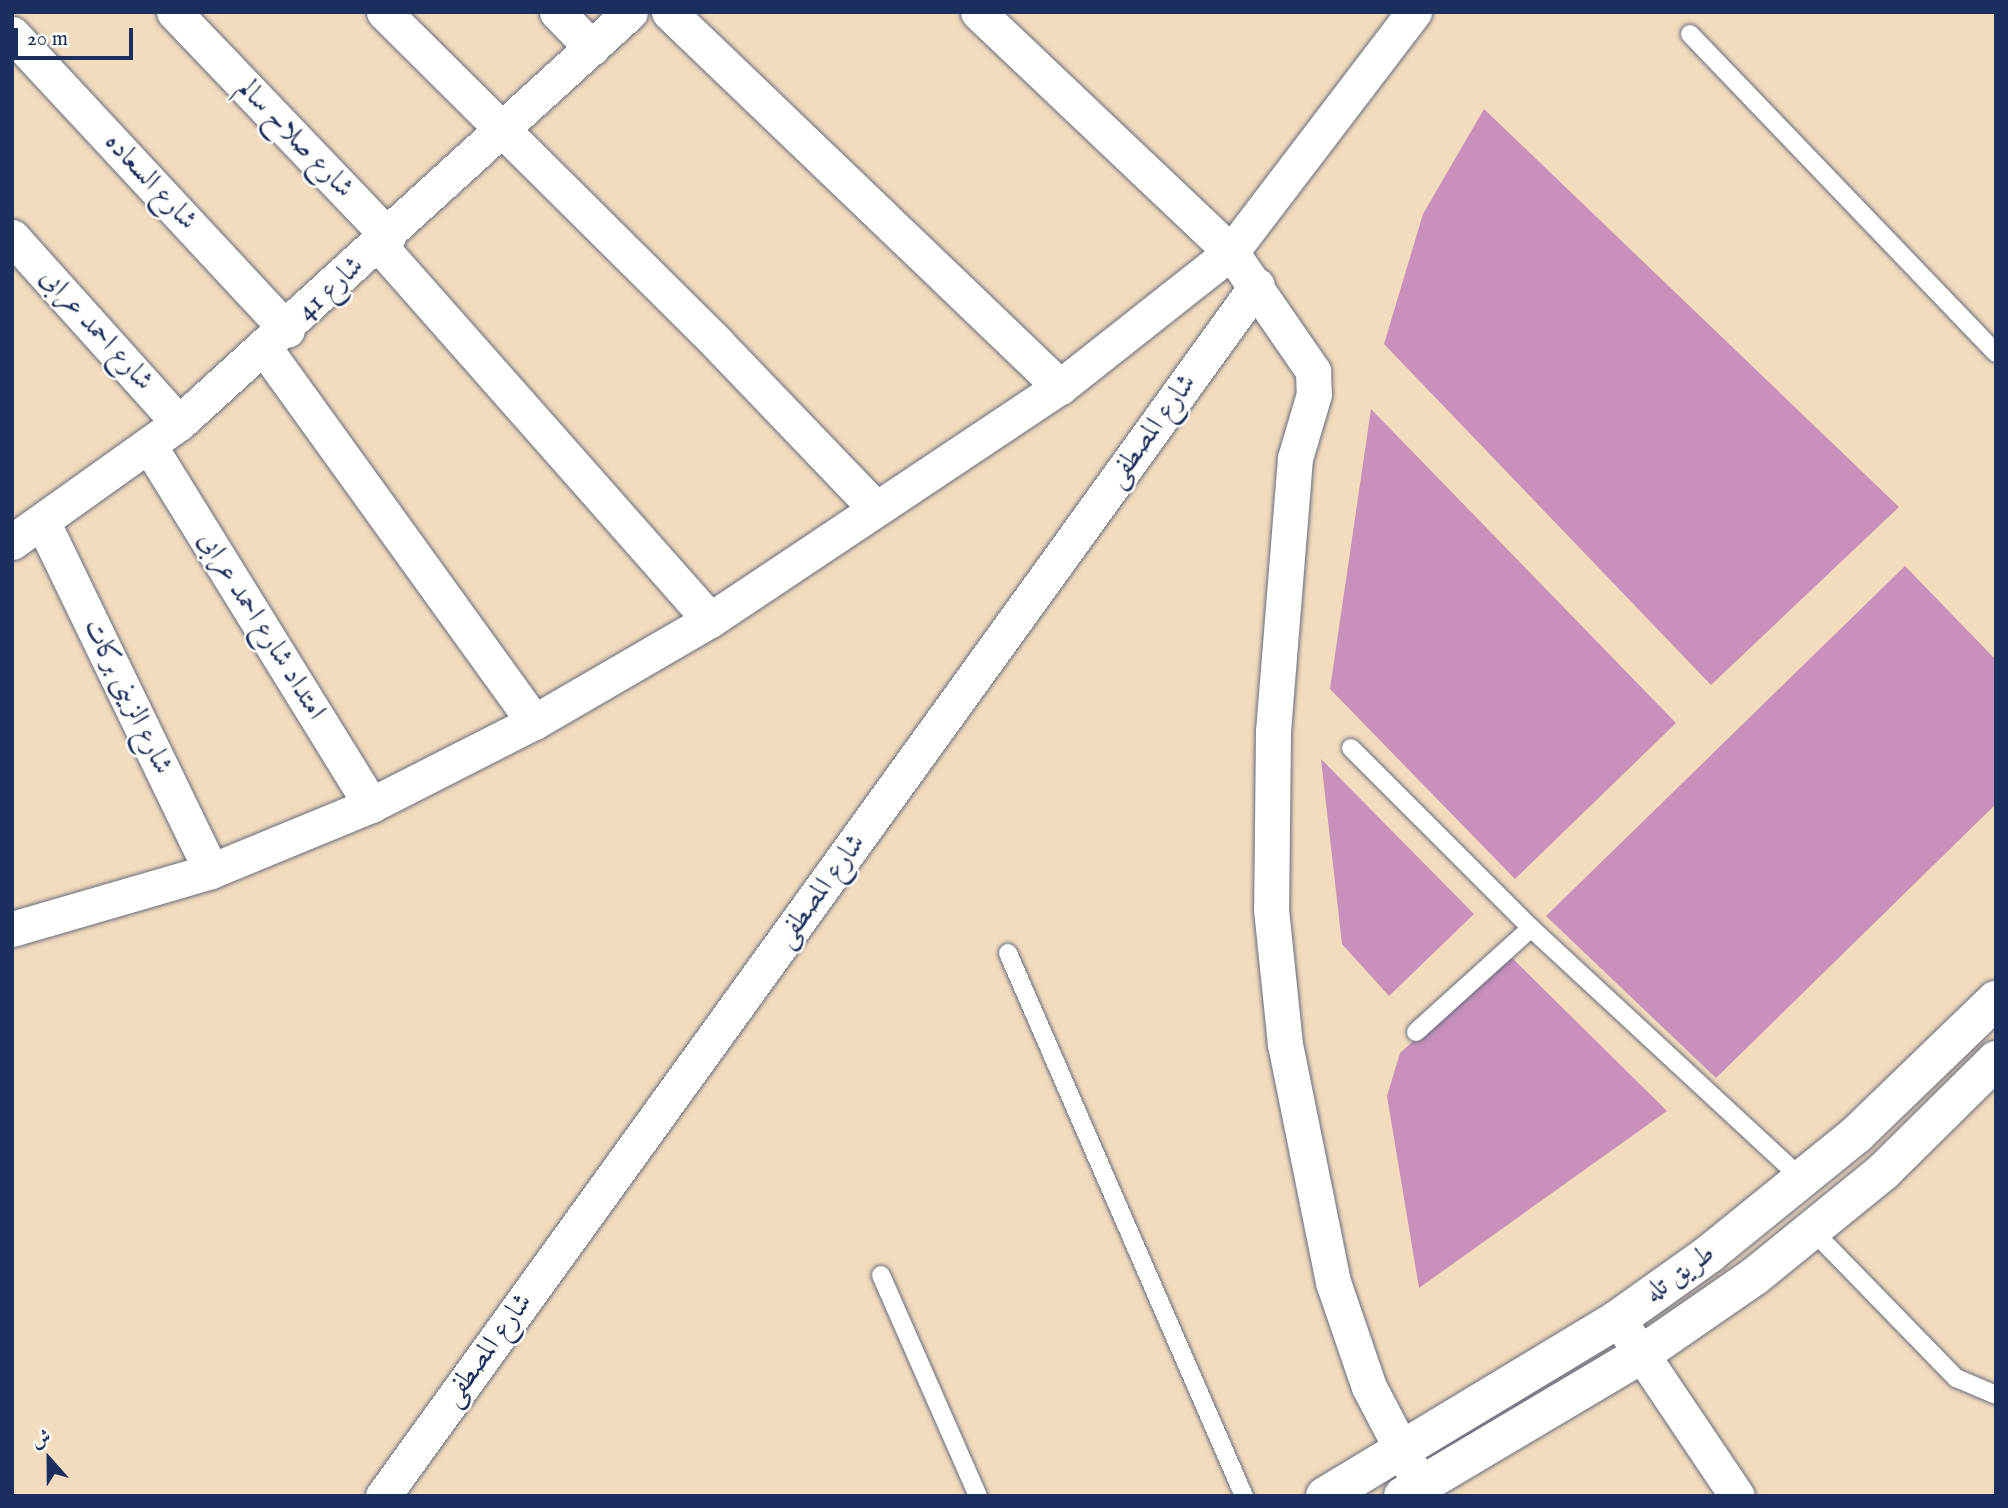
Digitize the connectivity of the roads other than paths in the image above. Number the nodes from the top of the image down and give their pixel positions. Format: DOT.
graph roads {
  1 [pos="174,12"];
  2 [pos="384,12"];
  3 [pos="557,12"];
  4 [pos="630,12"];
  5 [pos="669,12"];
  6 [pos="978,12"];
  7 [pos="1415,12"];
  8 [pos="12,34"];
  9 [pos="1690,34"];
  10 [pos="592,48"];
  11 [pos="502,131"];
  12 [pos="12,237"];
  13 [pos="384,240"];
  14 [pos="1231,252"];
  15 [pos="1257,285"];
  16 [pos="276,339"];
  17 [pos="1996,353"];
  18 [pos="1060,387"];
  19 [pos="179,423"];
  20 [pos="150,447"];
  21 [pos="875,508"];
  22 [pos="21,536"];
  23 [pos="710,620"];
  24 [pos="534,722"];
  25 [pos="1351,748"];
  26 [pos="371,805"];
  27 [pos="211,871"];
  28 [pos="12,929"];
  29 [pos="1531,929"];
  30 [pos="1008,953"];
  31 [pos="1996,1000"];
  32 [pos="1416,1032"];
  33 [pos="1996,1060"];
  34 [pos="1799,1183"];
  35 [pos="1821,1227"];
  36 [pos="881,1275"];
  37 [pos="1618,1319"];
  38 [pos="1642,1354"];
  39 [pos="1996,1395"];
  40 [pos="1401,1451"];
  41 [pos="1416,1492"];
  42 [pos="383,1496"];
  43 [pos="978,1496"];
  44 [pos="1244,1496"];
  45 [pos="1325,1496"];
  46 [pos="1737,1496"];
  1 -- 13 [label="street, شارع صلاح سالم"];
  2 -- 11 [label="street"];
  3 -- 10 [label="street"];
  4 -- 10 [label="street, شارع 41"];
  5 -- 18 [label="street"];
  6 -- 14 [label="street"];
  7 -- 14 [label="street"];
  8 -- 16 [label="street, شارع السعاده"];
  9 -- 17 [label="lane"];
  10 -- 11 [label="street, شارع 41"];
  11 -- 13 [label="street, شارع 41"];
  11 -- 21 [label="street"];
  12 -- 19 [label="street, شارع احمد عرابى"];
  13 -- 16 [label="street, شارع 41"];
  13 -- 23 [label="street, شارع صلاح سالم"];
  14 -- 15 [label="street"];
  14 -- 18 [label="street"];
  15 -- 40 [label="street"];
  15 -- 42 [label="street, شارع المصطفى"];
  16 -- 19 [label="street, شارع 41"];
  16 -- 24 [label="street, شارع السعاده"];
  18 -- 21 [label="street"];
  19 -- 20 [label="street, شارع 41"];
  20 -- 22 [label="street, شارع 41"];
  20 -- 26 [label="street, امتداد شارع احمد عرابى"];
  21 -- 23 [label="street"];
  22 -- 27 [label="street, شارع الزينى بركات"];
  23 -- 24 [label="street"];
  24 -- 26 [label="street"];
  25 -- 29 [label="lane"];
  26 -- 27 [label="street"];
  27 -- 28 [label="street"];
  29 -- 32 [label="lane"];
  29 -- 34 [label="lane"];
  30 -- 44 [label="lane"];
  31 -- 34 [label="main road, طريق تله"];
  33 -- 35 [label="main road, طريق تله"];
  34 -- 35 [label="main road"];
  34 -- 37 [label="main road, طريق تله"];
  35 -- 38 [label="main road, طريق تله"];
  35 -- 39 [label="lane"];
  36 -- 43 [label="lane"];
  37 -- 38 [label="street"];
  37 -- 40 [label="main road, طريق تله"];
  38 -- 41 [label="main road, طريق تله"];
  38 -- 46 [label="street"];
  40 -- 41 [label="street"];
  40 -- 45 [label="main road, طريق تله"];
}
